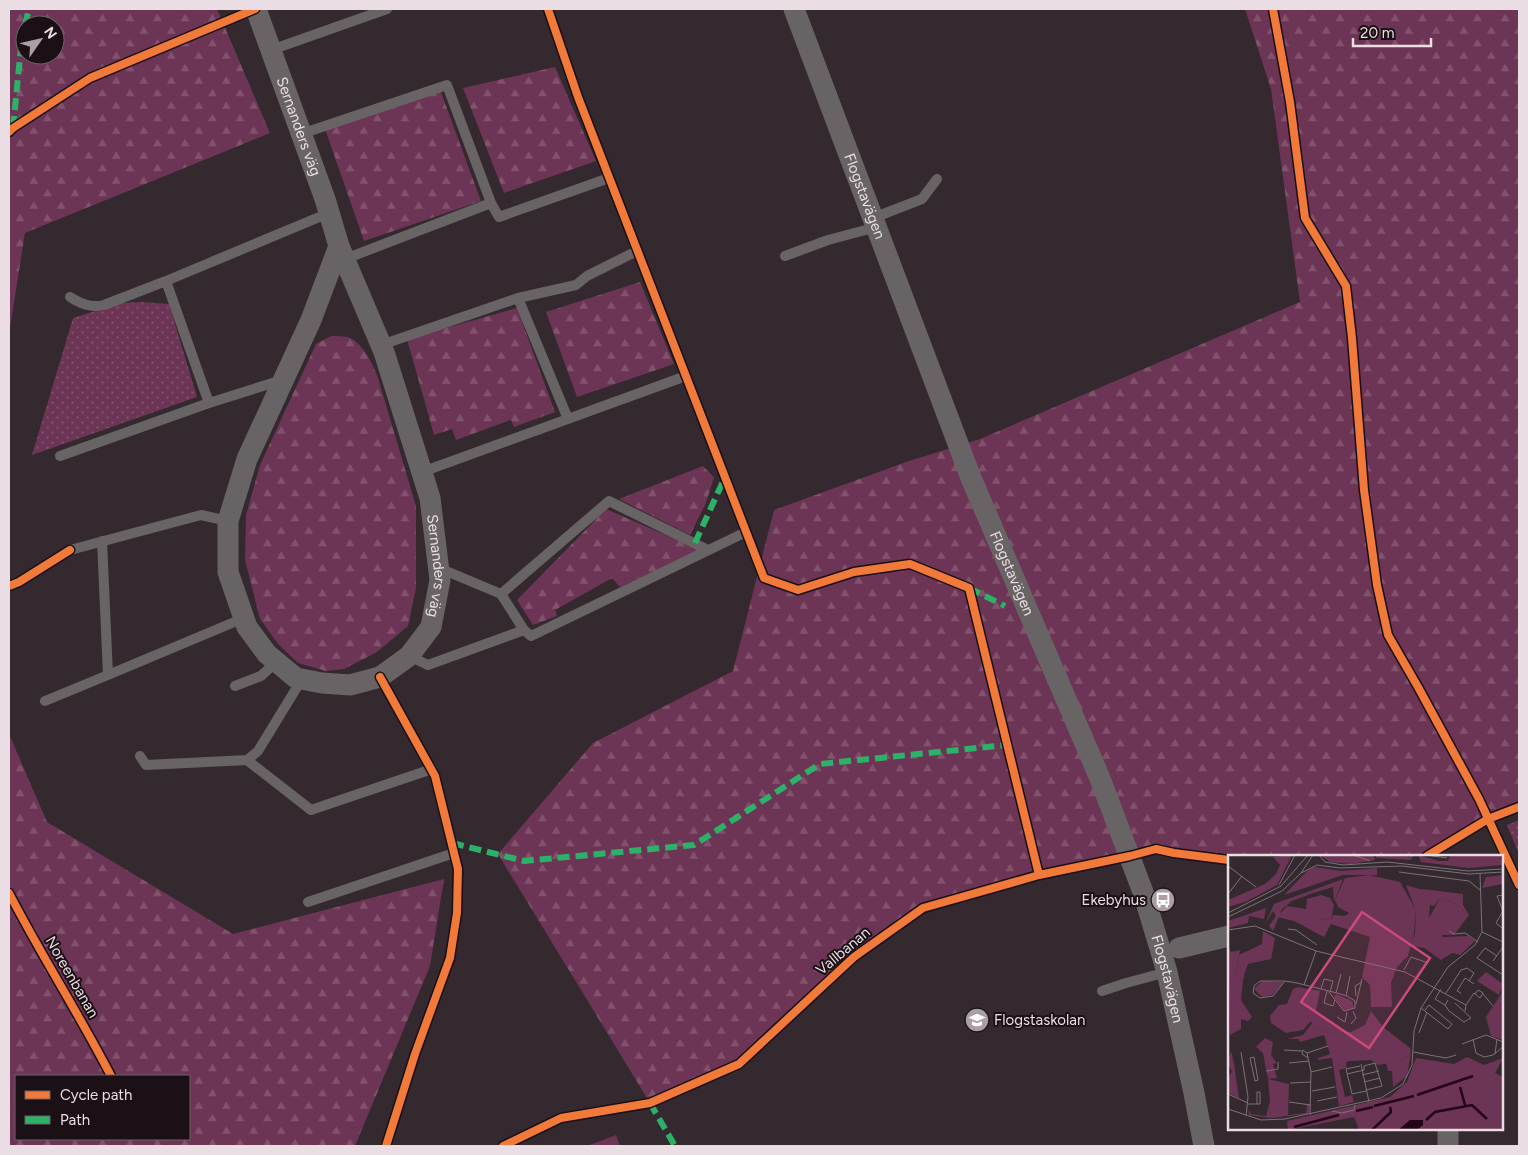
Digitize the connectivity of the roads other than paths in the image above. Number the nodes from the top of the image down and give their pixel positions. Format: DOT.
graph roads {
  1 [pos="256,9"];
  2 [pos="387,9"];
  3 [pos="794,9"];
  4 [pos="271,50"];
  5 [pos="301,134"];
  6 [pos="609,178"];
  7 [pos="937,179"];
  8 [pos="492,203"];
  9 [pos="329,213"];
  10 [pos="875,223"];
  11 [pos="637,251"];
  12 [pos="342,253"];
  13 [pos="786,256"];
  14 [pos="166,280"];
  15 [pos="70,297"];
  16 [pos="518,298"];
  17 [pos="380,345"];
  18 [pos="686,376"];
  19 [pos="283,380"];
  20 [pos="208,403"];
  21 [pos="568,419"];
  22 [pos="60,456"];
  23 [pos="422,472"];
  24 [pos="228,521"];
  25 [pos="746,532"];
  26 [pos="102,541"];
  27 [pos="70,550"];
  28 [pos="708,550"];
  29 [pos="438,568"];
  30 [pos="501,594"];
  31 [pos="244,618"];
  32 [pos="524,630"];
  33 [pos="408,656"];
  34 [pos="276,662"];
  35 [pos="108,675"];
  36 [pos="302,679"];
  37 [pos="235,686"];
  38 [pos="45,701"];
  39 [pos="140,756"];
  40 [pos="247,760"];
  41 [pos="432,769"];
  42 [pos="454,853"];
  43 [pos="308,902"];
  44 [pos="1228,936"];
  45 [pos="1179,948"];
  46 [pos="1167,972"];
  47 [pos="1102,991"];
  48 [pos="1448,1130"];
  49 [pos="1204,1146"];
  50 [pos="1448,1146"];
  1 -- 4 [label="street, Sernanders väg"];
  2 -- 4 [label="lane"];
  3 -- 10 [label="street, Flogstavägen"];
  4 -- 5 [label="street, Sernanders väg"];
  5 -- 8 [label="lane"];
  5 -- 9 [label="street, Sernanders väg"];
  6 -- 8 [label="lane"];
  7 -- 10 [label="lane"];
  8 -- 12 [label="lane"];
  9 -- 12 [label="street, Sernanders väg"];
  9 -- 14 [label="lane"];
  10 -- 13 [label="lane"];
  10 -- 46 [label="street, Flogstavägen"];
  11 -- 16 [label="lane"];
  12 -- 17 [label="street, Sernanders väg"];
  12 -- 19 [label="street, Sernanders väg"];
  14 -- 15 [label="lane"];
  14 -- 20 [label="lane"];
  16 -- 17 [label="lane"];
  16 -- 21 [label="lane"];
  17 -- 23 [label="street, Sernanders väg"];
  18 -- 21 [label="lane"];
  19 -- 20 [label="lane"];
  19 -- 24 [label="street, Sernanders väg"];
  20 -- 22 [label="lane"];
  21 -- 23 [label="lane"];
  23 -- 29 [label="street, Sernanders väg"];
  24 -- 26 [label="lane"];
  24 -- 31 [label="street, Sernanders väg"];
  25 -- 28 [label="lane"];
  26 -- 27 [label="lane"];
  26 -- 35 [label="lane"];
  28 -- 30 [label="lane"];
  28 -- 32 [label="lane"];
  29 -- 30 [label="lane"];
  29 -- 33 [label="street, Sernanders väg"];
  30 -- 32 [label="lane"];
  31 -- 34 [label="street, Sernanders väg"];
  31 -- 35 [label="lane"];
  32 -- 33 [label="lane"];
  33 -- 36 [label="street, Sernanders väg"];
  34 -- 36 [label="street, Sernanders väg"];
  34 -- 37 [label="lane"];
  35 -- 38 [label="lane"];
  36 -- 40 [label="lane"];
  39 -- 40 [label="lane"];
  40 -- 41 [label="lane"];
  42 -- 43 [label="lane"];
  44 -- 45 [label="street"];
  46 -- 47 [label="lane"];
  46 -- 49 [label="street, Flogstavägen"];
  48 -- 50 [label="street"];
}
